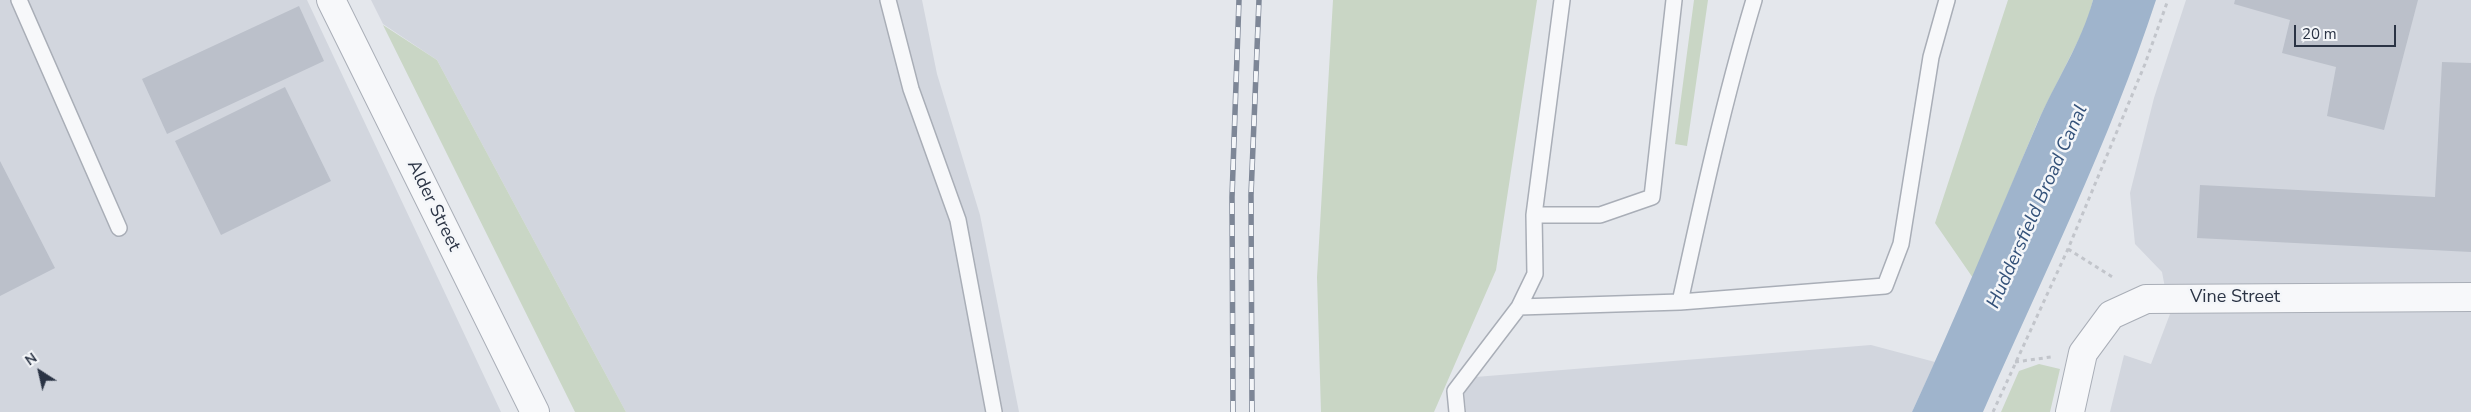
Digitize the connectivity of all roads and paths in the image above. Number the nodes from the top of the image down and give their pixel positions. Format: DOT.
graph roads {
  1 [pos="19,0"];
  2 [pos="331,0"];
  3 [pos="888,0"];
  4 [pos="1562,0"];
  5 [pos="1674,0"];
  6 [pos="1754,0"];
  7 [pos="1947,0"];
  8 [pos="2168,0"];
  9 [pos="1534,216"];
  10 [pos="119,228"];
  11 [pos="2068,249"];
  12 [pos="2471,297"];
  13 [pos="2146,299"];
  14 [pos="1680,302"];
  15 [pos="1519,307"];
  16 [pos="535,412"];
  17 [pos="994,412"];
  18 [pos="1457,412"];
  19 [pos="1993,412"];
  20 [pos="2070,412"];
  1 -- 10 [label="lane"];
  2 -- 16 [label="street, Alder Street"];
  3 -- 17 [label="lane"];
  4 -- 9 [label="lane"];
  5 -- 9 [label="lane"];
  6 -- 14 [label="lane"];
  7 -- 14 [label="lane"];
  8 -- 11 [label="path"];
  9 -- 15 [label="lane"];
  11 -- 13 [label="path"];
  11 -- 19 [label="path"];
  12 -- 13 [label="street, Vine Street"];
  13 -- 20 [label="street, Vine Street"];
  14 -- 15 [label="lane"];
  15 -- 18 [label="lane"];
}
